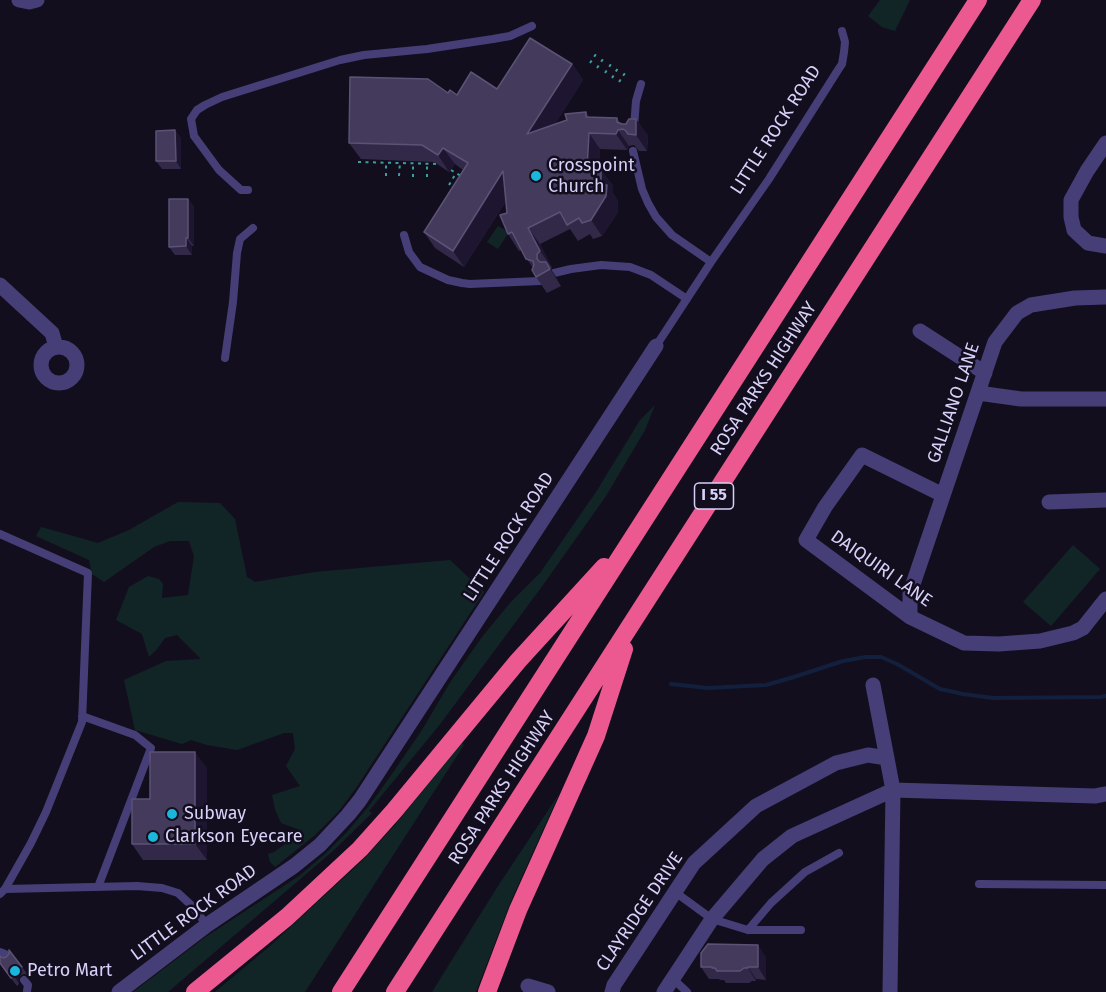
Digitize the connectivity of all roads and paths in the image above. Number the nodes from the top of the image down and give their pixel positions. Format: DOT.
graph roads {
  1 [pos="19,0"];
  2 [pos="37,0"];
  3 [pos="978,0"];
  4 [pos="1032,0"];
  5 [pos="532,26"];
  6 [pos="842,31"];
  7 [pos="596,54"];
  8 [pos="603,59"];
  9 [pos="590,63"];
  10 [pos="611,64"];
  11 [pos="597,68"];
  12 [pos="618,68"];
  13 [pos="605,73"];
  14 [pos="625,73"];
  15 [pos="612,78"];
  16 [pos="619,82"];
  17 [pos="640,84"];
  18 [pos="634,135"];
  19 [pos="1106,142"];
  20 [pos="633,151"];
  21 [pos="358,162"];
  22 [pos="386,162"];
  23 [pos="400,162"];
  24 [pos="413,163"];
  25 [pos="427,163"];
  26 [pos="441,164"];
  27 [pos="451,170"];
  28 [pos="456,173"];
  29 [pos="386,176"];
  30 [pos="399,176"];
  31 [pos="413,177"];
  32 [pos="427,177"];
  33 [pos="465,178"];
  34 [pos="449,184"];
  35 [pos="248,190"];
  36 [pos="253,228"];
  37 [pos="404,235"];
  38 [pos="1106,246"];
  39 [pos="711,262"];
  40 [pos="554,273"];
  41 [pos="540,281"];
  42 [pos="0,285"];
  43 [pos="1106,297"];
  44 [pos="687,299"];
  45 [pos="920,331"];
  46 [pos="656,346"];
  47 [pos="56,347"];
  48 [pos="225,358"];
  49 [pos="985,373"];
  50 [pos="978,393"];
  51 [pos="1106,399"];
  52 [pos="943,495"];
  53 [pos="1106,501"];
  54 [pos="1049,502"];
  55 [pos="639,528"];
  56 [pos="0,534"];
  57 [pos="806,540"];
  58 [pos="1106,599"];
  59 [pos="910,617"];
  60 [pos="630,627"];
  61 [pos="873,685"];
  62 [pos="82,716"];
  63 [pos="887,758"];
  64 [pos="893,789"];
  65 [pos="1106,794"];
  66 [pos="839,853"];
  67 [pos="979,884"];
  68 [pos="1106,885"];
  69 [pos="98,886"];
  70 [pos="3,891"];
  71 [pos="675,892"];
  72 [pos="712,919"];
  73 [pos="207,925"];
  74 [pos="748,930"];
  75 [pos="801,930"];
  76 [pos="0,952"];
  77 [pos="9,960"];
  78 [pos="673,979"];
  79 [pos="24,980"];
  80 [pos="528,986"];
  81 [pos="25,992"];
  82 [pos="119,992"];
  83 [pos="195,992"];
  84 [pos="341,992"];
  85 [pos="395,992"];
  86 [pos="487,992"];
  87 [pos="548,992"];
  88 [pos="612,992"];
  89 [pos="664,992"];
  90 [pos="687,992"];
  91 [pos="890,992"];
  1 -- 2 [label="street"];
  3 -- 55 [label="highway, ROSA PARKS HIGHWAY / I 55"];
  4 -- 60 [label="highway, ROSA PARKS HIGHWAY / I 55"];
  5 -- 35 [label="lane"];
  6 -- 39 [label="lane, LITTLE ROCK ROAD"];
  7 -- 9 [label="path"];
  8 -- 11 [label="path"];
  10 -- 13 [label="path"];
  12 -- 15 [label="path"];
  14 -- 16 [label="path"];
  17 -- 18 [label="lane"];
  19 -- 38 [label="street"];
  20 -- 39 [label="lane"];
  21 -- 22 [label="path"];
  22 -- 23 [label="path"];
  22 -- 29 [label="path"];
  23 -- 24 [label="path"];
  23 -- 30 [label="path"];
  24 -- 25 [label="path"];
  24 -- 31 [label="path"];
  25 -- 26 [label="path"];
  25 -- 32 [label="path"];
  27 -- 28 [label="path"];
  28 -- 33 [label="path"];
  28 -- 34 [label="path"];
  36 -- 48 [label="lane"];
  37 -- 41 [label="lane"];
  39 -- 44 [label="lane, LITTLE ROCK ROAD"];
  40 -- 44 [label="lane"];
  42 -- 47 [label="street"];
  43 -- 49 [label="street, GALLIANO LANE"];
  44 -- 46 [label="lane, LITTLE ROCK ROAD"];
  45 -- 49 [label="street"];
  46 -- 73 [label="street, LITTLE ROCK ROAD"];
  49 -- 50 [label="street, GALLIANO LANE"];
  50 -- 51 [label="street"];
  50 -- 52 [label="street, GALLIANO LANE"];
  52 -- 57 [label="street, GALLIANO LANE"];
  52 -- 59 [label="street, GALLIANO LANE"];
  53 -- 54 [label="street"];
  55 -- 83 [label="highway"];
  55 -- 84 [label="highway, ROSA PARKS HIGHWAY / I 55"];
  56 -- 62 [label="lane"];
  57 -- 59 [label="street, DAIQUIRI LANE"];
  58 -- 59 [label="street, DAIQUIRI LANE"];
  60 -- 85 [label="highway, ROSA PARKS HIGHWAY / I 55"];
  60 -- 86 [label="highway"];
  61 -- 63 [label="street"];
  62 -- 69 [label="lane"];
  62 -- 70 [label="lane"];
  63 -- 64 [label="street"];
  63 -- 71 [label="street, CLAYRIDGE DRIVE"];
  64 -- 65 [label="street"];
  64 -- 72 [label="street"];
  64 -- 91 [label="street"];
  66 -- 74 [label="lane"];
  67 -- 68 [label="lane"];
  69 -- 70 [label="lane"];
  69 -- 73 [label="lane"];
  71 -- 72 [label="lane"];
  71 -- 88 [label="street, CLAYRIDGE DRIVE"];
  72 -- 74 [label="lane"];
  72 -- 78 [label="street"];
  73 -- 82 [label="street, LITTLE ROCK ROAD"];
  74 -- 75 [label="lane"];
  76 -- 77 [label="lane"];
  78 -- 89 [label="street"];
  78 -- 90 [label="lane"];
  79 -- 81 [label="lane"];
  80 -- 87 [label="street"];
}
